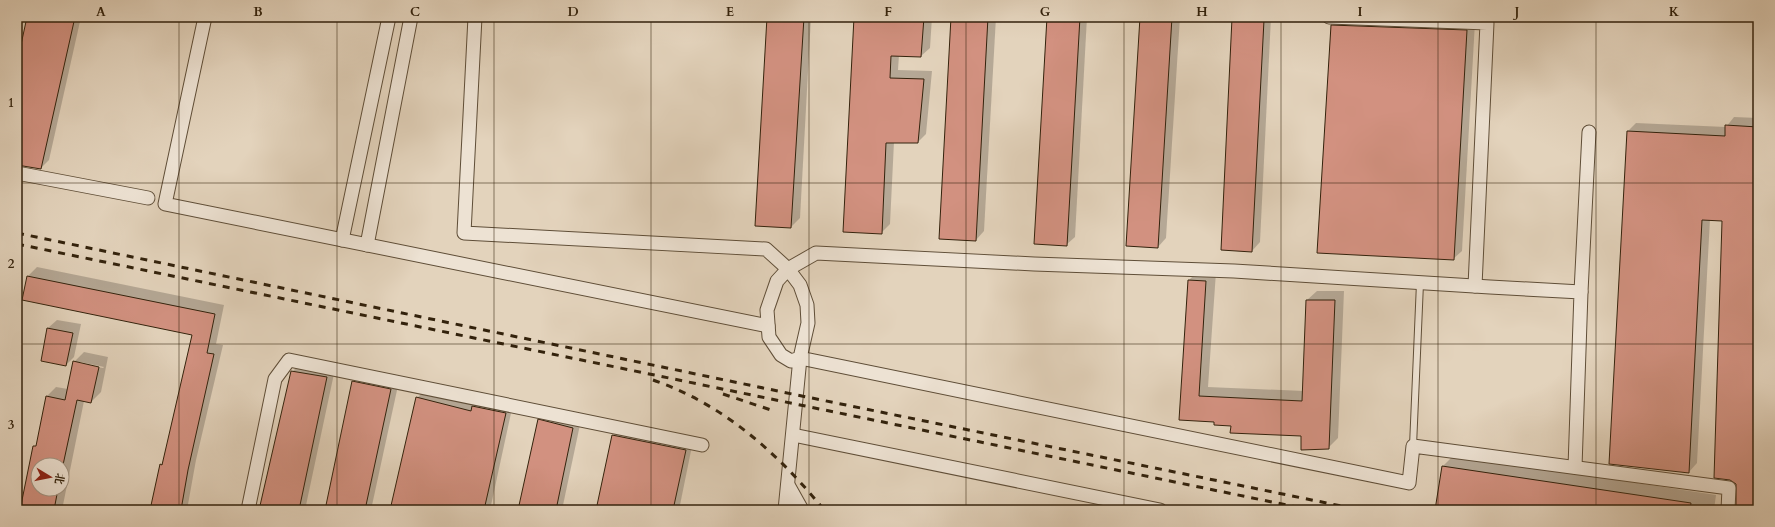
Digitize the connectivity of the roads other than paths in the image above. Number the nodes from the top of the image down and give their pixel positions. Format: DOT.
graph roads {
  1 [pos="205,17"];
  2 [pos="389,17"];
  3 [pos="411,17"];
  4 [pos="475,17"];
  5 [pos="1329,17"];
  6 [pos="1589,132"];
  7 [pos="17,173"];
  8 [pos="148,198"];
  9 [pos="342,240"];
  10 [pos="367,245"];
  11 [pos="788,269"];
  12 [pos="1420,283"];
  13 [pos="1475,286"];
  14 [pos="1581,292"];
  15 [pos="768,326"];
  16 [pos="800,358"];
  17 [pos="793,435"];
  18 [pos="702,445"];
  19 [pos="1413,446"];
  20 [pos="1575,467"];
  21 [pos="788,485"];
  22 [pos="248,510"];
  23 [pos="785,510"];
  24 [pos="802,510"];
  25 [pos="1160,510"];
  26 [pos="1728,510"];
  1 -- 9 [label="street"];
  2 -- 9 [label="street"];
  3 -- 10 [label="street"];
  4 -- 11 [label="street"];
  5 -- 13 [label="street"];
  6 -- 14 [label="street"];
  7 -- 8 [label="street"];
  9 -- 10 [label="street"];
  10 -- 15 [label="street"];
  11 -- 12 [label="street"];
  11 -- 15 [label="street"];
  11 -- 16 [label="street"];
  12 -- 13 [label="street"];
  12 -- 19 [label="lane"];
  13 -- 14 [label="street"];
  14 -- 20 [label="street"];
  15 -- 16 [label="street"];
  16 -- 17 [label="street"];
  16 -- 19 [label="street"];
  17 -- 21 [label="street"];
  17 -- 25 [label="street"];
  18 -- 22 [label="street"];
  19 -- 20 [label="street"];
  20 -- 26 [label="street"];
  21 -- 23 [label="street"];
  21 -- 24 [label="street"];
}
